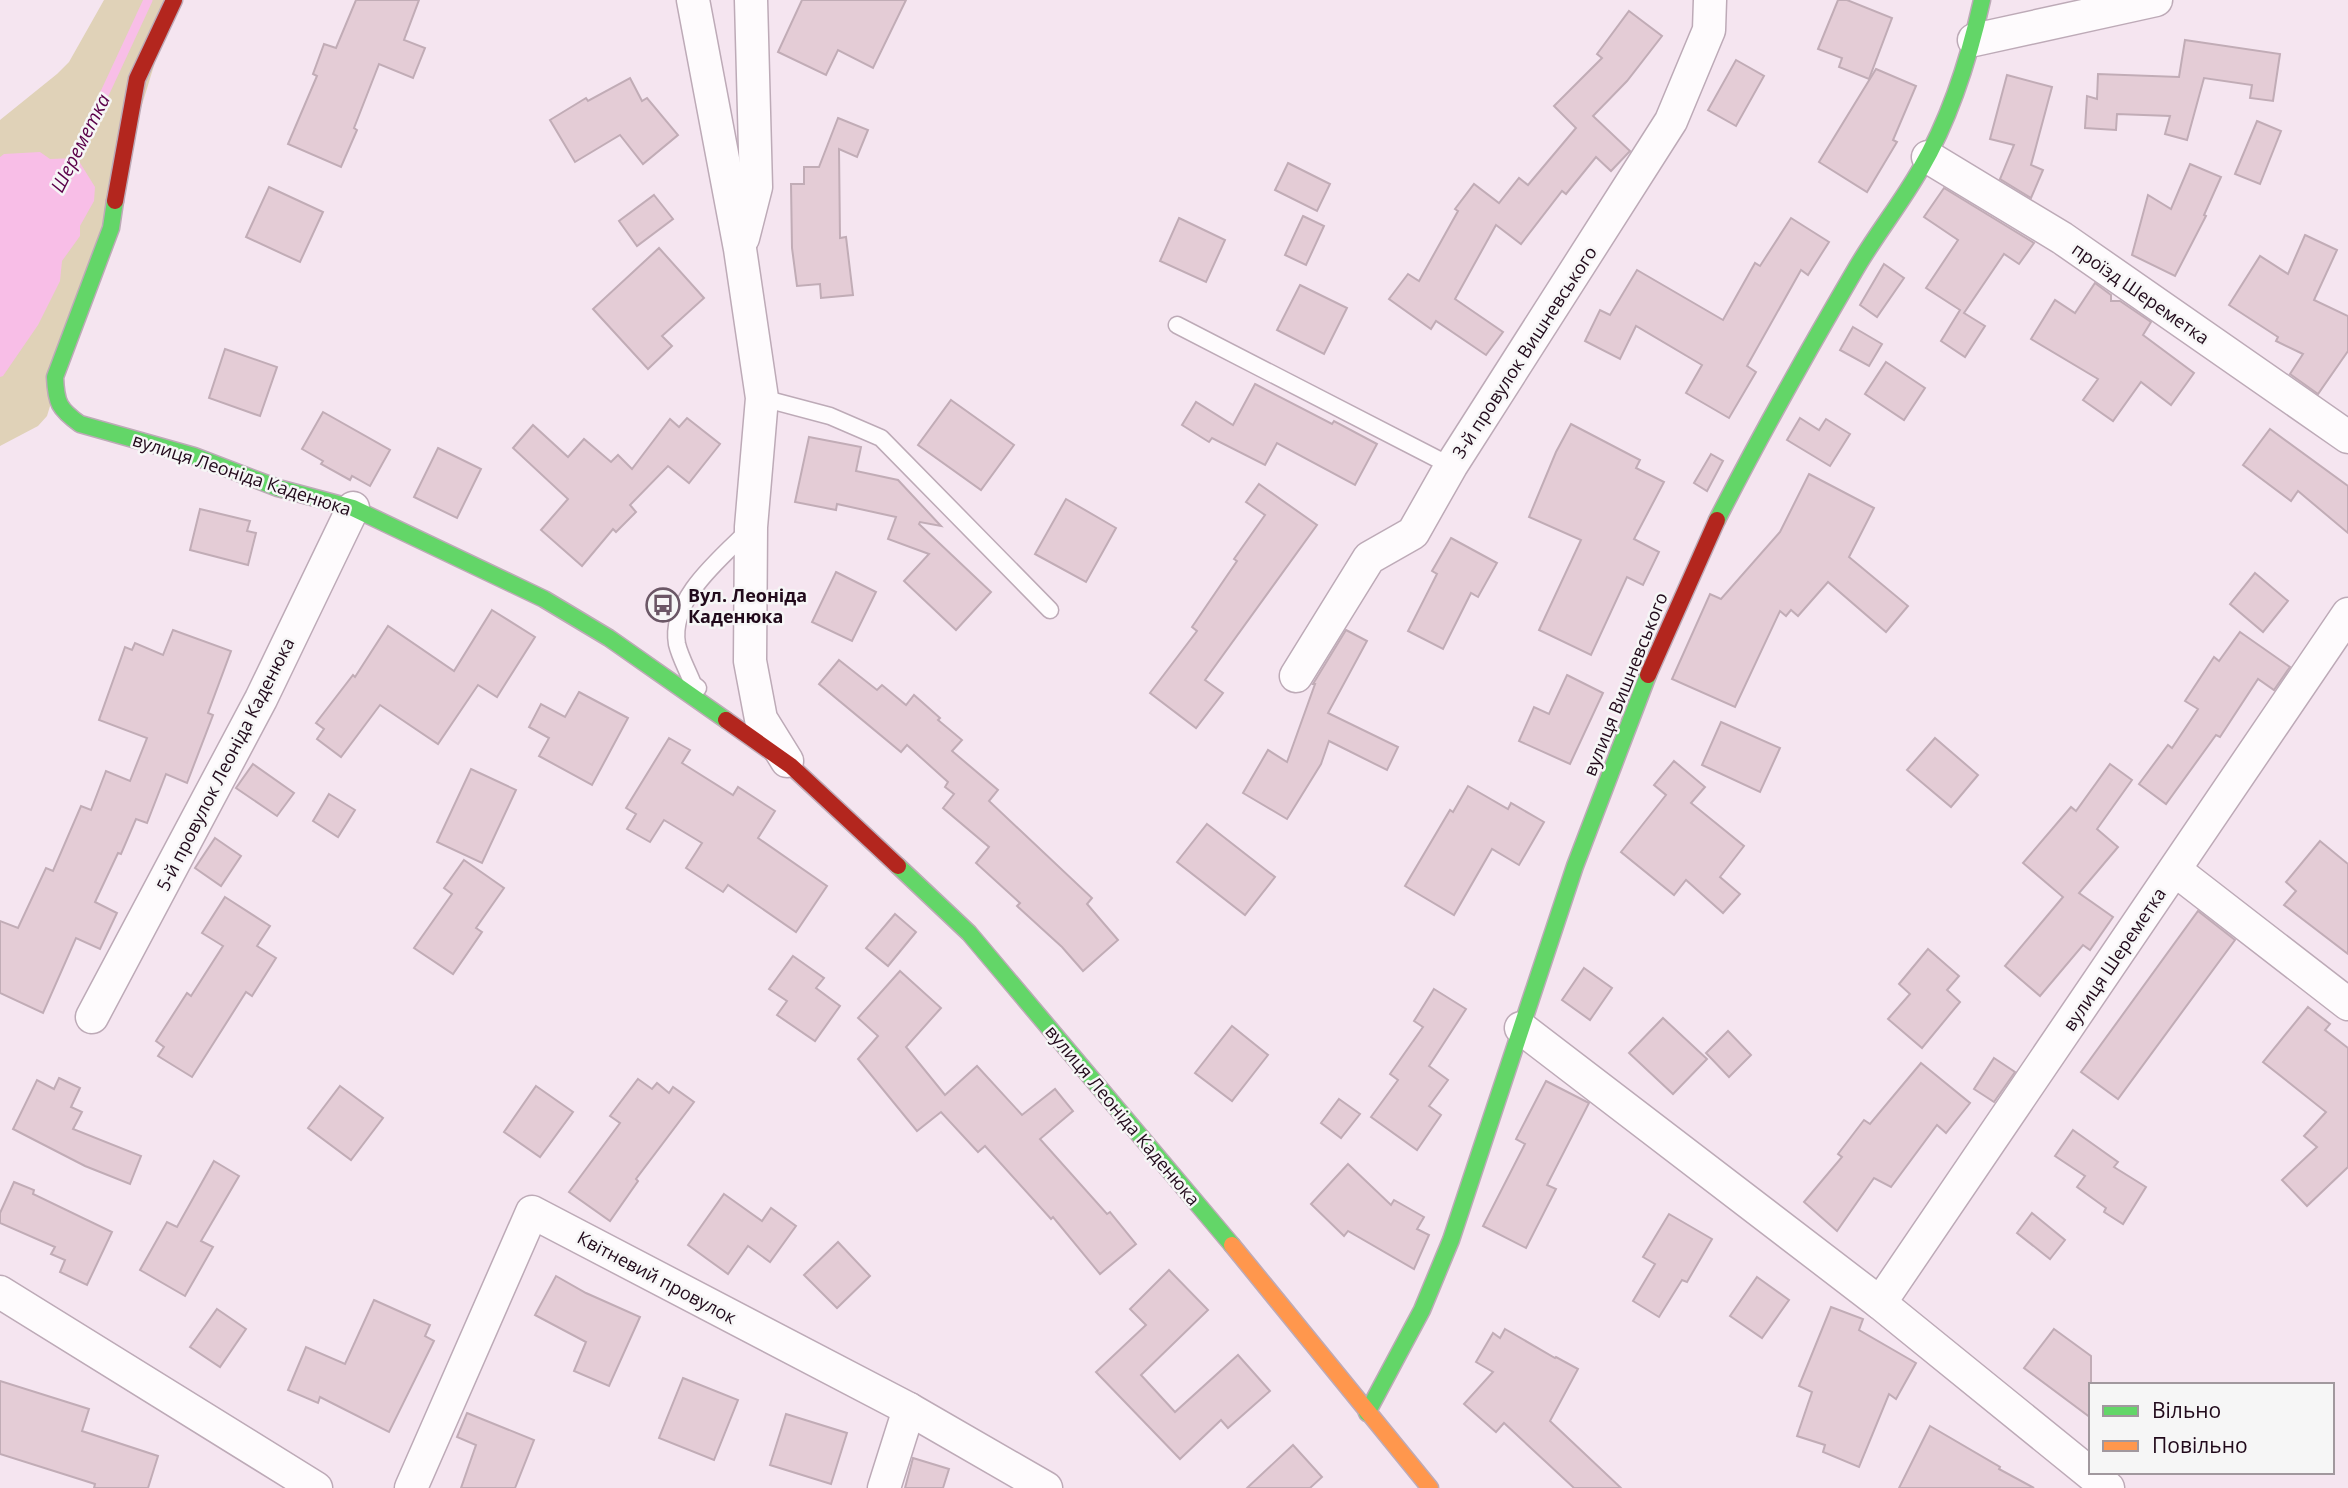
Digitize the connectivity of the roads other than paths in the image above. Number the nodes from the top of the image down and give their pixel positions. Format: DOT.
graph roads {
  1 [pos="174,0"];
  2 [pos="693,0"];
  3 [pos="751,0"];
  4 [pos="1710,0"];
  5 [pos="1982,0"];
  6 [pos="2156,0"];
  7 [pos="1974,40"];
  8 [pos="1928,158"];
  9 [pos="740,249"];
  10 [pos="1177,325"];
  11 [pos="762,398"];
  12 [pos="2348,437"];
  13 [pos="1451,466"];
  14 [pos="353,508"];
  15 [pos="751,527"];
  16 [pos="1050,610"];
  17 [pos="2348,614"];
  18 [pos="1296,676"];
  19 [pos="791,766"];
  20 [pos="2175,870"];
  21 [pos="2348,1004"];
  22 [pos="92,1017"];
  23 [pos="1521,1028"];
  24 [pos="0,1292"];
  25 [pos="1880,1303"];
  26 [pos="909,1409"];
  27 [pos="1367,1413"];
  28 [pos="2089,1473"];
  29 [pos="2091,1474"];
  30 [pos="316,1488"];
  31 [pos="411,1488"];
  32 [pos="884,1488"];
  33 [pos="1046,1488"];
  34 [pos="1430,1488"];
  35 [pos="2108,1488"];
  1 -- 14 [label="street, вулиця Леоніда Каденюка"];
  2 -- 9 [label="street, вулиця Леоніда Каденюка"];
  3 -- 9 [label="street, вулиця Леоніда Каденюка"];
  4 -- 13 [label="street, 3-й провулок Вишневського"];
  5 -- 7 [label="street, вулиця Вишневського"];
  6 -- 7 [label="street"];
  7 -- 8 [label="street, вулиця Вишневського"];
  8 -- 12 [label="street, проїзд Шереметка"];
  8 -- 23 [label="street, вулиця Вишневського"];
  9 -- 11 [label="street, вулиця Леоніда Каденюка"];
  10 -- 13 [label="lane"];
  11 -- 15 [label="street, вулиця Леоніда Каденюка"];
  11 -- 16 [label="lane"];
  13 -- 18 [label="street, 3-й провулок Вишневського"];
  14 -- 19 [label="street, вулиця Леоніда Каденюка"];
  14 -- 22 [label="street, 5-й провулок Леоніда Каденюка"];
  15 -- 19 [label="street, вулиця Леоніда Каденюка"];
  15 -- 19 [label="lane"];
  17 -- 20 [label="street, вулиця Шереметка"];
  19 -- 27 [label="street, вулиця Леоніда Каденюка"];
  20 -- 21 [label="street"];
  20 -- 25 [label="street, вулиця Шереметка"];
  23 -- 25 [label="street"];
  23 -- 27 [label="street, вулиця Вишневського"];
  24 -- 30 [label="street"];
  25 -- 28 [label="street"];
  26 -- 31 [label="street, Квітневий провулок"];
  26 -- 32 [label="street"];
  26 -- 33 [label="street, Квітневий провулок"];
  27 -- 34 [label="street, вулиця Леоніда Каденюка"];
  29 -- 35 [label="street"];
}
